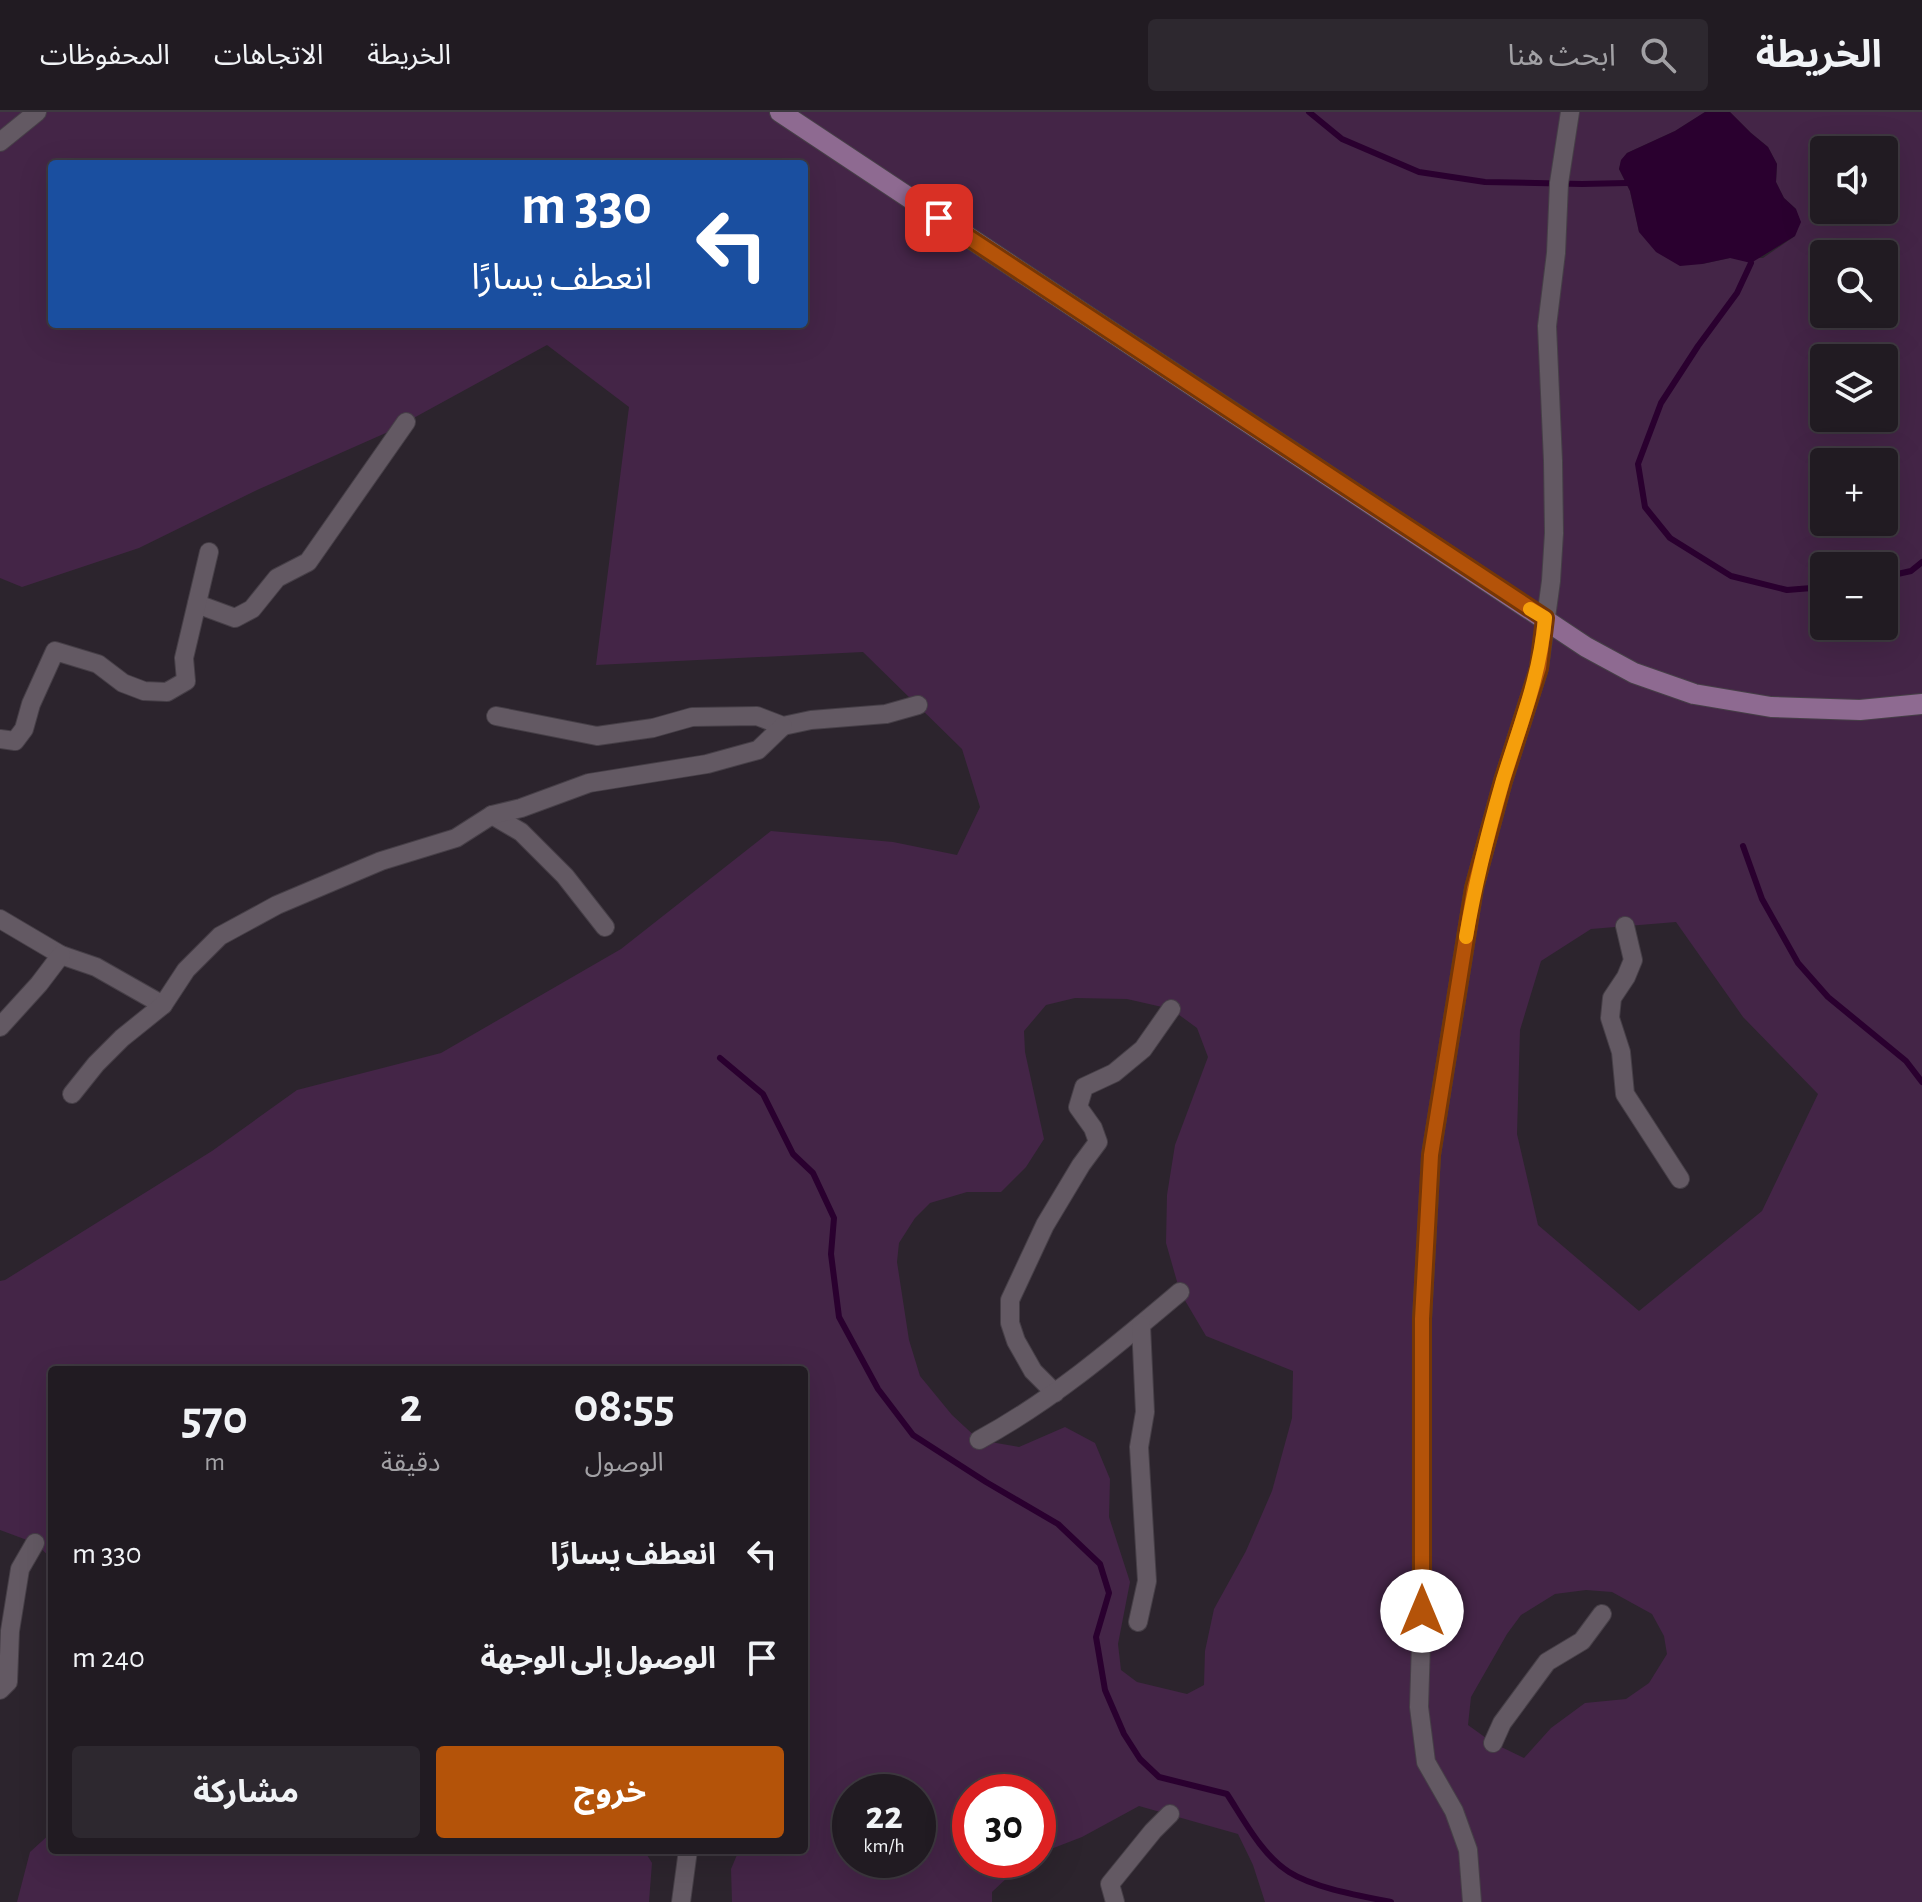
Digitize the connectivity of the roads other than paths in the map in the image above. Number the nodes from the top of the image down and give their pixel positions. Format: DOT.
graph roads {
  1 [pos="37,112"];
  2 [pos="780,112"];
  3 [pos="1570,112"];
  4 [pos="0,142"];
  5 [pos="406,422"];
  6 [pos="209,552"];
  7 [pos="197,604"];
  8 [pos="1545,618"];
  9 [pos="1922,704"];
  10 [pos="918,705"];
  11 [pos="496,716"];
  12 [pos="783,726"];
  13 [pos="0,739"];
  14 [pos="492,815"];
  15 [pos="0,919"];
  16 [pos="1625,926"];
  17 [pos="605,927"];
  18 [pos="61,955"];
  19 [pos="163,1005"];
  20 [pos="1171,1009"];
  21 [pos="0,1027"];
  22 [pos="72,1094"];
  23 [pos="1680,1179"];
  24 [pos="1180,1292"];
  25 [pos="1141,1325"];
  26 [pos="1055,1393"];
  27 [pos="979,1440"];
  28 [pos="35,1543"];
  29 [pos="1602,1614"];
  30 [pos="1138,1622"];
  31 [pos="0,1690"];
  32 [pos="1493,1743"];
  33 [pos="1170,1814"];
  34 [pos="687,1854"];
  35 [pos="681,1902"];
  36 [pos="1115,1902"];
  37 [pos="1472,1902"];
  1 -- 4 [label="street"];
  2 -- 8 [label="main road"];
  3 -- 8 [label="street"];
  5 -- 7 [label="street"];
  6 -- 7 [label="street"];
  7 -- 13 [label="street"];
  8 -- 9 [label="main road"];
  8 -- 37 [label="street"];
  10 -- 12 [label="street"];
  11 -- 12 [label="street"];
  12 -- 14 [label="street"];
  14 -- 17 [label="street"];
  14 -- 19 [label="street"];
  15 -- 18 [label="street"];
  16 -- 23 [label="street"];
  18 -- 19 [label="street"];
  18 -- 21 [label="street"];
  19 -- 22 [label="street"];
  20 -- 26 [label="street"];
  24 -- 25 [label="street"];
  25 -- 26 [label="street"];
  25 -- 30 [label="street"];
  26 -- 27 [label="street"];
  28 -- 31 [label="street"];
  29 -- 32 [label="street"];
  33 -- 36 [label="street"];
  34 -- 35 [label="street"];
}
